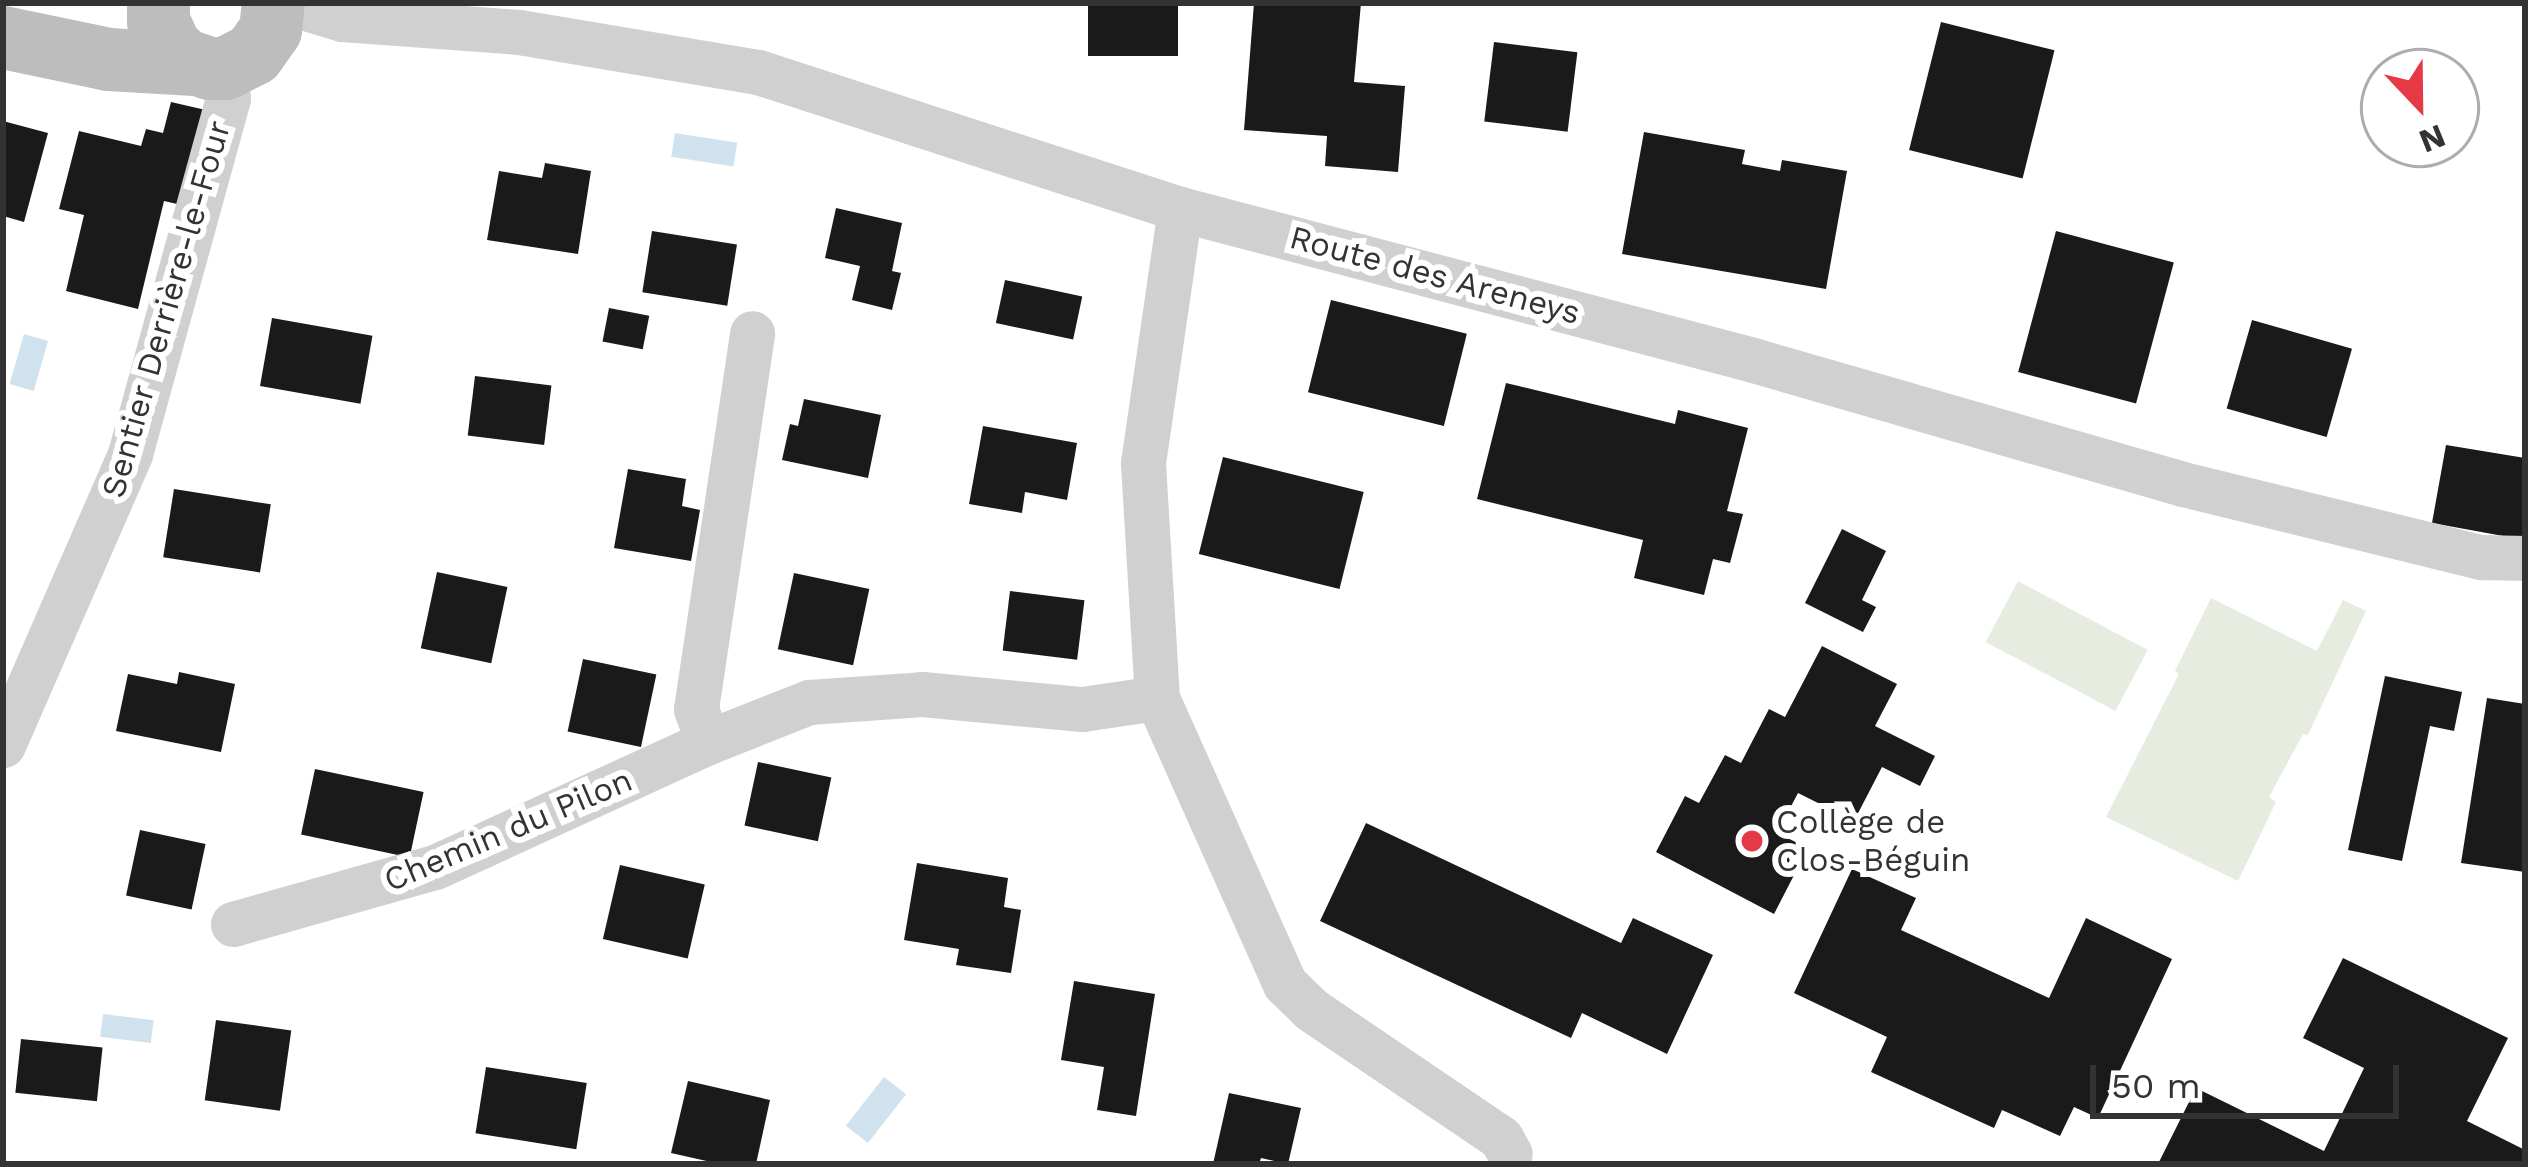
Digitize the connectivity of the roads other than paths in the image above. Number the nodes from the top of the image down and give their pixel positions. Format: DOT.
graph roads {
  1 [pos="142,3"];
  2 [pos="158,3"];
  3 [pos="248,37"];
  4 [pos="19,40"];
  5 [pos="1180,209"];
  6 [pos="752,333"];
  7 [pos="2525,558"];
  8 [pos="1157,698"];
  9 [pos="708,742"];
  10 [pos="3,745"];
  11 [pos="233,924"];
  12 [pos="1510,1154"];
  1 -- 4 [label="main road"];
  2 -- 3 [label="main road"];
  3 -- 4 [label="main road"];
  3 -- 5 [label="street, Route des Areneys"];
  3 -- 10 [label="street, Sentier Derrière-le-Four"];
  5 -- 7 [label="street, Route des Areneys"];
  5 -- 8 [label="street"];
  6 -- 9 [label="street"];
  8 -- 9 [label="street, Chemin du Pilon"];
  8 -- 12 [label="street"];
  9 -- 11 [label="street, Chemin du Pilon"];
}
